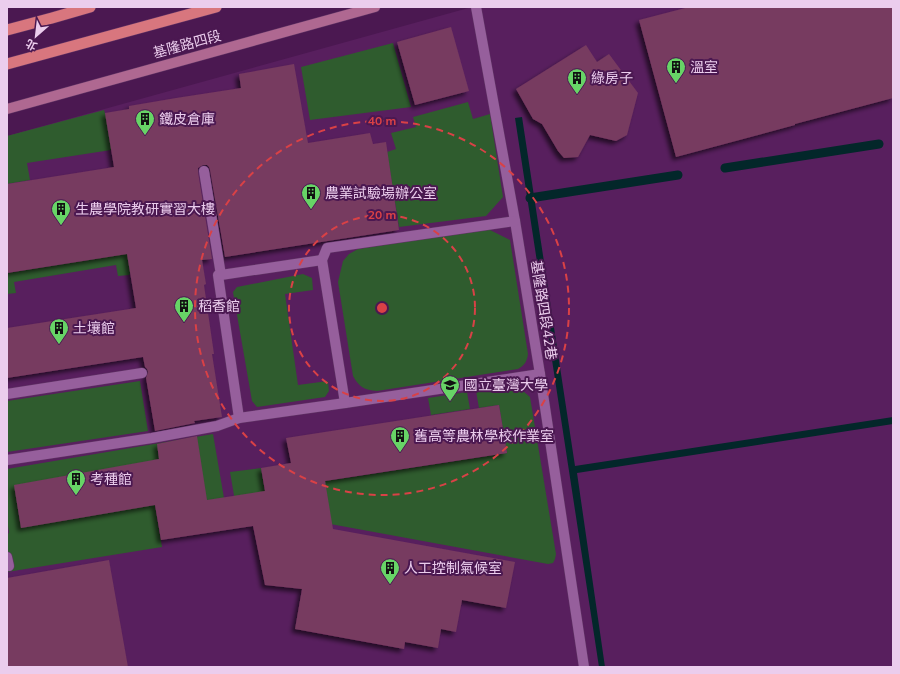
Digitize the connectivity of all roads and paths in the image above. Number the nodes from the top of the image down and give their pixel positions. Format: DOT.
graph roads {
  1 [pos="90,7"];
  2 [pos="216,7"];
  3 [pos="375,7"];
  4 [pos="476,7"];
  5 [pos="7,30"];
  6 [pos="7,64"];
  7 [pos="7,109"];
  8 [pos="204,171"];
  9 [pos="515,221"];
  10 [pos="322,260"];
  11 [pos="221,275"];
  12 [pos="142,373"];
  13 [pos="540,374"];
  14 [pos="7,394"];
  15 [pos="345,402"];
  16 [pos="239,418"];
  17 [pos="7,460"];
  18 [pos="584,667"];
  1 -- 5 [label="highway"];
  2 -- 6 [label="highway"];
  3 -- 7 [label="main road, 基隆路四段"];
  4 -- 9 [label="lane, 基隆路四段42巷"];
  8 -- 11 [label="lane"];
  9 -- 10 [label="lane"];
  9 -- 13 [label="lane, 基隆路四段42巷"];
  10 -- 11 [label="lane"];
  10 -- 15 [label="lane"];
  11 -- 16 [label="lane"];
  12 -- 14 [label="lane"];
  13 -- 15 [label="lane"];
  13 -- 18 [label="lane, 基隆路四段42巷"];
  15 -- 16 [label="lane"];
  16 -- 17 [label="lane"];
}
